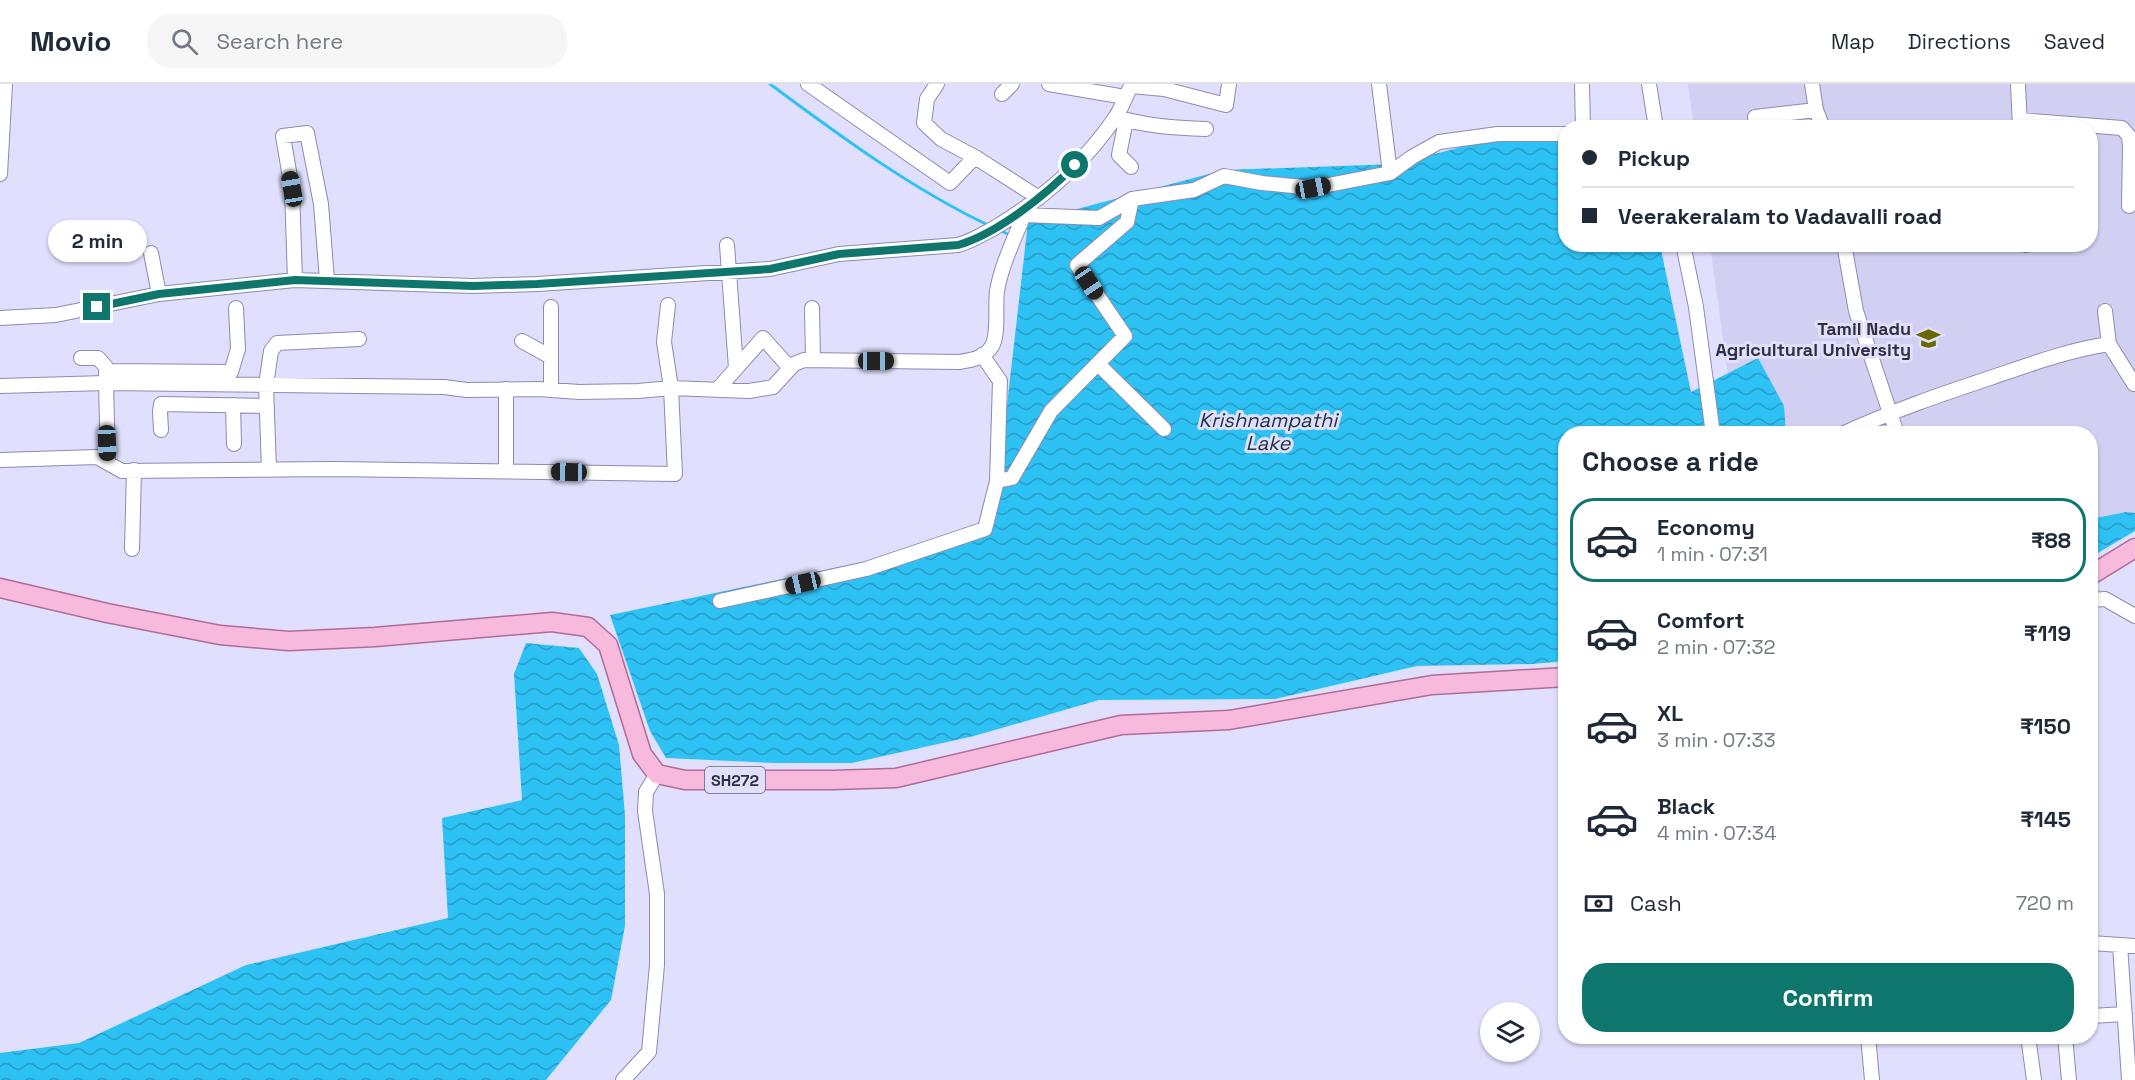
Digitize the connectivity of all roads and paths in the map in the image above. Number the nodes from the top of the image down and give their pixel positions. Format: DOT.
graph roads {
  1 [pos="5,84"];
  2 [pos="808,84"];
  3 [pos="937,84"];
  4 [pos="1049,84"];
  5 [pos="1229,84"];
  6 [pos="1379,84"];
  7 [pos="1582,84"];
  8 [pos="1650,84"];
  9 [pos="1812,84"];
  10 [pos="2019,84"];
  11 [pos="1129,89"];
  12 [pos="1816,110"];
  13 [pos="1121,118"];
  14 [pos="1583,120"];
  15 [pos="1655,120"];
  16 [pos="1756,120"];
  17 [pos="1820,120"];
  18 [pos="2020,120"];
  19 [pos="2098,127"];
  20 [pos="1206,129"];
  21 [pos="1558,134"];
  22 [pos="975,157"];
  23 [pos="1131,167"];
  24 [pos="1390,173"];
  25 [pos="0,174"];
  26 [pos="1132,199"];
  27 [pos="2129,206"];
  28 [pos="1024,212"];
  29 [pos="727,245"];
  30 [pos="1685,252"];
  31 [pos="1845,252"];
  32 [pos="151,253"];
  33 [pos="728,271"];
  34 [pos="295,280"];
  35 [pos="327,280"];
  36 [pos="159,294"];
  37 [pos="668,304"];
  38 [pos="551,307"];
  39 [pos="236,308"];
  40 [pos="812,308"];
  41 [pos="2104,311"];
  42 [pos="0,318"];
  43 [pos="359,339"];
  44 [pos="522,341"];
  45 [pos="2109,344"];
  46 [pos="982,355"];
  47 [pos="551,357"];
  48 [pos="81,358"];
  49 [pos="813,360"];
  50 [pos="1098,364"];
  51 [pos="736,368"];
  52 [pos="790,368"];
  53 [pos="106,377"];
  54 [pos="2134,384"];
  55 [pos="266,385"];
  56 [pos="0,386"];
  57 [pos="671,388"];
  58 [pos="506,389"];
  59 [pos="551,390"];
  60 [pos="717,390"];
  61 [pos="233,405"];
  62 [pos="267,406"];
  63 [pos="1890,412"];
  64 [pos="1712,426"];
  65 [pos="1859,426"];
  66 [pos="1894,426"];
  67 [pos="1164,429"];
  68 [pos="161,430"];
  69 [pos="234,444"];
  70 [pos="0,460"];
  71 [pos="108,464"];
  72 [pos="134,470"];
  73 [pos="269,470"];
  74 [pos="506,471"];
  75 [pos="997,481"];
  76 [pos="2135,548"];
  77 [pos="132,549"];
  78 [pos="2098,570"];
  79 [pos="0,588"];
  80 [pos="2098,600"];
  81 [pos="720,601"];
  82 [pos="2135,616"];
  83 [pos="1558,677"];
  84 [pos="657,774"];
  85 [pos="2098,943"];
  86 [pos="2120,945"];
  87 [pos="2135,946"];
  88 [pos="2125,1014"];
  89 [pos="2098,1016"];
  90 [pos="1869,1044"];
  91 [pos="2029,1044"];
  92 [pos="2066,1044"];
  93 [pos="623,1080"];
  94 [pos="1872,1080"];
  95 [pos="2034,1080"];
  96 [pos="2069,1080"];
  97 [pos="2129,1080"];
  1 -- 25 [label="street"];
  2 -- 22 [label="street"];
  3 -- 22 [label="street"];
  4 -- 11 [label="street"];
  5 -- 11 [label="street"];
  6 -- 24 [label="street"];
  7 -- 14 [label="street"];
  8 -- 15 [label="street"];
  9 -- 12 [label="street"];
  10 -- 18 [label="street"];
  11 -- 13 [label="street"];
  12 -- 16 [label="street"];
  12 -- 17 [label="street"];
  13 -- 20 [label="street"];
  13 -- 23 [label="street"];
  13 -- 28 [label="street"];
  19 -- 27 [label="street"];
  21 -- 24 [label="street"];
  22 -- 28 [label="street"];
  24 -- 26 [label="street"];
  26 -- 28 [label="street"];
  26 -- 50 [label="street"];
  28 -- 33 [label="street"];
  28 -- 46 [label="street"];
  29 -- 33 [label="street"];
  30 -- 64 [label="street"];
  31 -- 63 [label="street"];
  32 -- 36 [label="street"];
  33 -- 35 [label="street"];
  33 -- 51 [label="street"];
  34 -- 35 [label="street"];
  34 -- 35 [label="street"];
  34 -- 36 [label="street"];
  36 -- 42 [label="street"];
  37 -- 57 [label="street"];
  38 -- 47 [label="street"];
  39 -- 53 [label="street"];
  40 -- 49 [label="street"];
  41 -- 45 [label="street"];
  43 -- 55 [label="street"];
  44 -- 47 [label="street"];
  45 -- 54 [label="street"];
  45 -- 63 [label="street"];
  46 -- 49 [label="street"];
  46 -- 75 [label="street"];
  47 -- 59 [label="street"];
  48 -- 53 [label="street"];
  49 -- 52 [label="street"];
  50 -- 67 [label="street"];
  50 -- 75 [label="street"];
  51 -- 52 [label="street"];
  51 -- 60 [label="street"];
  52 -- 60 [label="street"];
  53 -- 55 [label="street"];
  53 -- 56 [label="street"];
  53 -- 71 [label="street"];
  55 -- 58 [label="street"];
  55 -- 62 [label="street"];
  57 -- 59 [label="street"];
  57 -- 60 [label="street"];
  57 -- 74 [label="street"];
  58 -- 59 [label="street"];
  58 -- 74 [label="street"];
  61 -- 62 [label="street"];
  61 -- 68 [label="street"];
  61 -- 69 [label="street"];
  62 -- 73 [label="street"];
  63 -- 65 [label="street"];
  63 -- 66 [label="street"];
  70 -- 71 [label="street"];
  71 -- 72 [label="street"];
  72 -- 73 [label="street"];
  72 -- 77 [label="street"];
  73 -- 74 [label="street"];
  75 -- 81 [label="street"];
  76 -- 78 [label="main road"];
  79 -- 84 [label="main road"];
  80 -- 82 [label="street"];
  83 -- 84 [label="main road, SH272"];
  84 -- 93 [label="street"];
  85 -- 86 [label="street"];
  86 -- 87 [label="street"];
  86 -- 88 [label="street"];
  88 -- 89 [label="street"];
  88 -- 97 [label="street"];
  90 -- 94 [label="street"];
  91 -- 95 [label="street"];
  92 -- 96 [label="street"];
}
